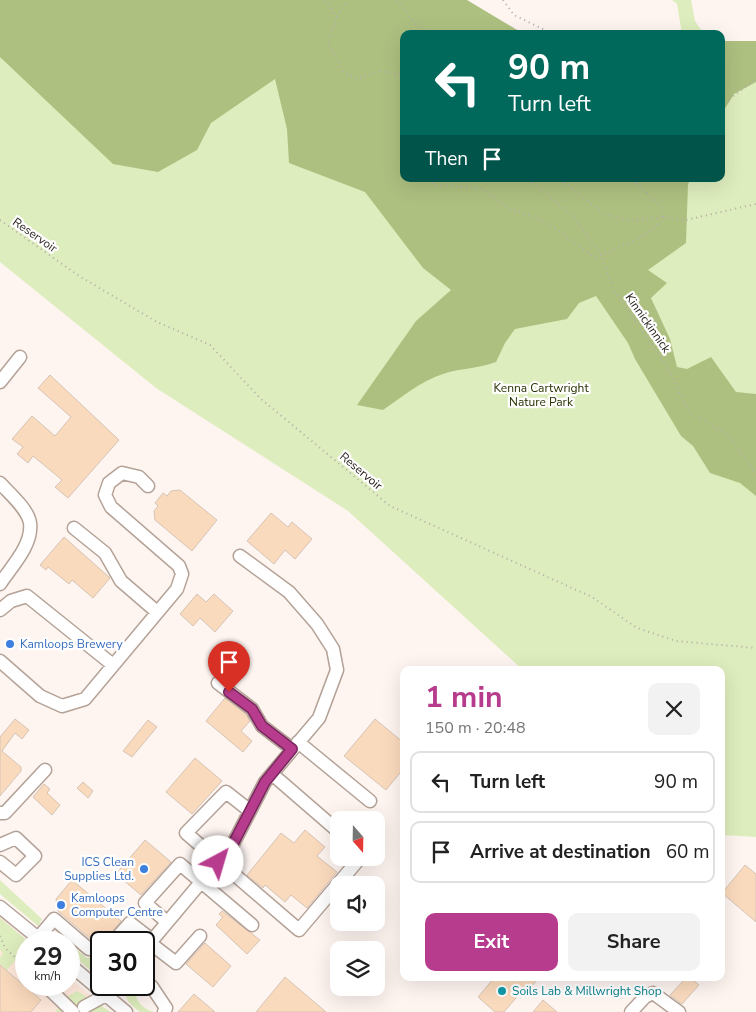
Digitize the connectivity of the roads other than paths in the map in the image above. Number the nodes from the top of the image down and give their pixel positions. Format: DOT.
graph roads {
  1 [pos="20,357"];
  2 [pos="0,382"];
  3 [pos="0,483"];
  4 [pos="148,486"];
  5 [pos="74,528"];
  6 [pos="240,556"];
  7 [pos="2,577"];
  8 [pos="0,610"];
  9 [pos="158,612"];
  10 [pos="0,660"];
  11 [pos="113,665"];
  12 [pos="218,683"];
  13 [pos="295,746"];
  14 [pos="45,770"];
  15 [pos="272,774"];
  16 [pos="370,801"];
  17 [pos="250,811"];
  18 [pos="0,813"];
  19 [pos="330,824"];
  20 [pos="0,845"];
  21 [pos="0,862"];
  22 [pos="218,862"];
  23 [pos="353,866"];
  24 [pos="201,882"];
  25 [pos="0,907"];
  26 [pos="167,922"];
  27 [pos="252,925"];
  28 [pos="29,931"];
  29 [pos="46,931"];
  30 [pos="68,931"];
  31 [pos="122,931"];
  32 [pos="138,931"];
  33 [pos="200,936"];
  34 [pos="155,937"];
  35 [pos="80,941"];
  36 [pos="155,948"];
  37 [pos="90,949"];
  38 [pos="80,973"];
  39 [pos="90,982"];
  40 [pos="90,990"];
  41 [pos="155,992"];
  42 [pos="60,996"];
  43 [pos="101,996"];
  44 [pos="114,996"];
  45 [pos="79,1010"];
  46 [pos="126,1012"];
  47 [pos="164,1012"];
  48 [pos="631,1012"];
  49 [pos="679,1012"];
  1 -- 2 [label="street"];
  3 -- 7 [label="street"];
  4 -- 9 [label="street"];
  5 -- 9 [label="street"];
  6 -- 13 [label="street"];
  8 -- 11 [label="street"];
  9 -- 11 [label="street"];
  10 -- 11 [label="street"];
  12 -- 13 [label="street"];
  13 -- 15 [label="street"];
  13 -- 16 [label="street"];
  14 -- 18 [label="street"];
  15 -- 17 [label="street"];
  15 -- 19 [label="street"];
  17 -- 22 [label="street"];
  17 -- 22 [label="street"];
  20 -- 21 [label="street"];
  22 -- 23 [label="street"];
  22 -- 24 [label="street"];
  24 -- 26 [label="street"];
  24 -- 26 [label="street"];
  24 -- 27 [label="street"];
  25 -- 28 [label="street"];
  26 -- 34 [label="street"];
  29 -- 30 [label="street"];
  31 -- 32 [label="street"];
  33 -- 36 [label="street"];
  35 -- 37 [label="street"];
  38 -- 39 [label="street"];
  40 -- 45 [label="street"];
  41 -- 47 [label="street"];
  42 -- 45 [label="street"];
  43 -- 45 [label="street"];
  44 -- 46 [label="street"];
  48 -- 49 [label="street"];
}
